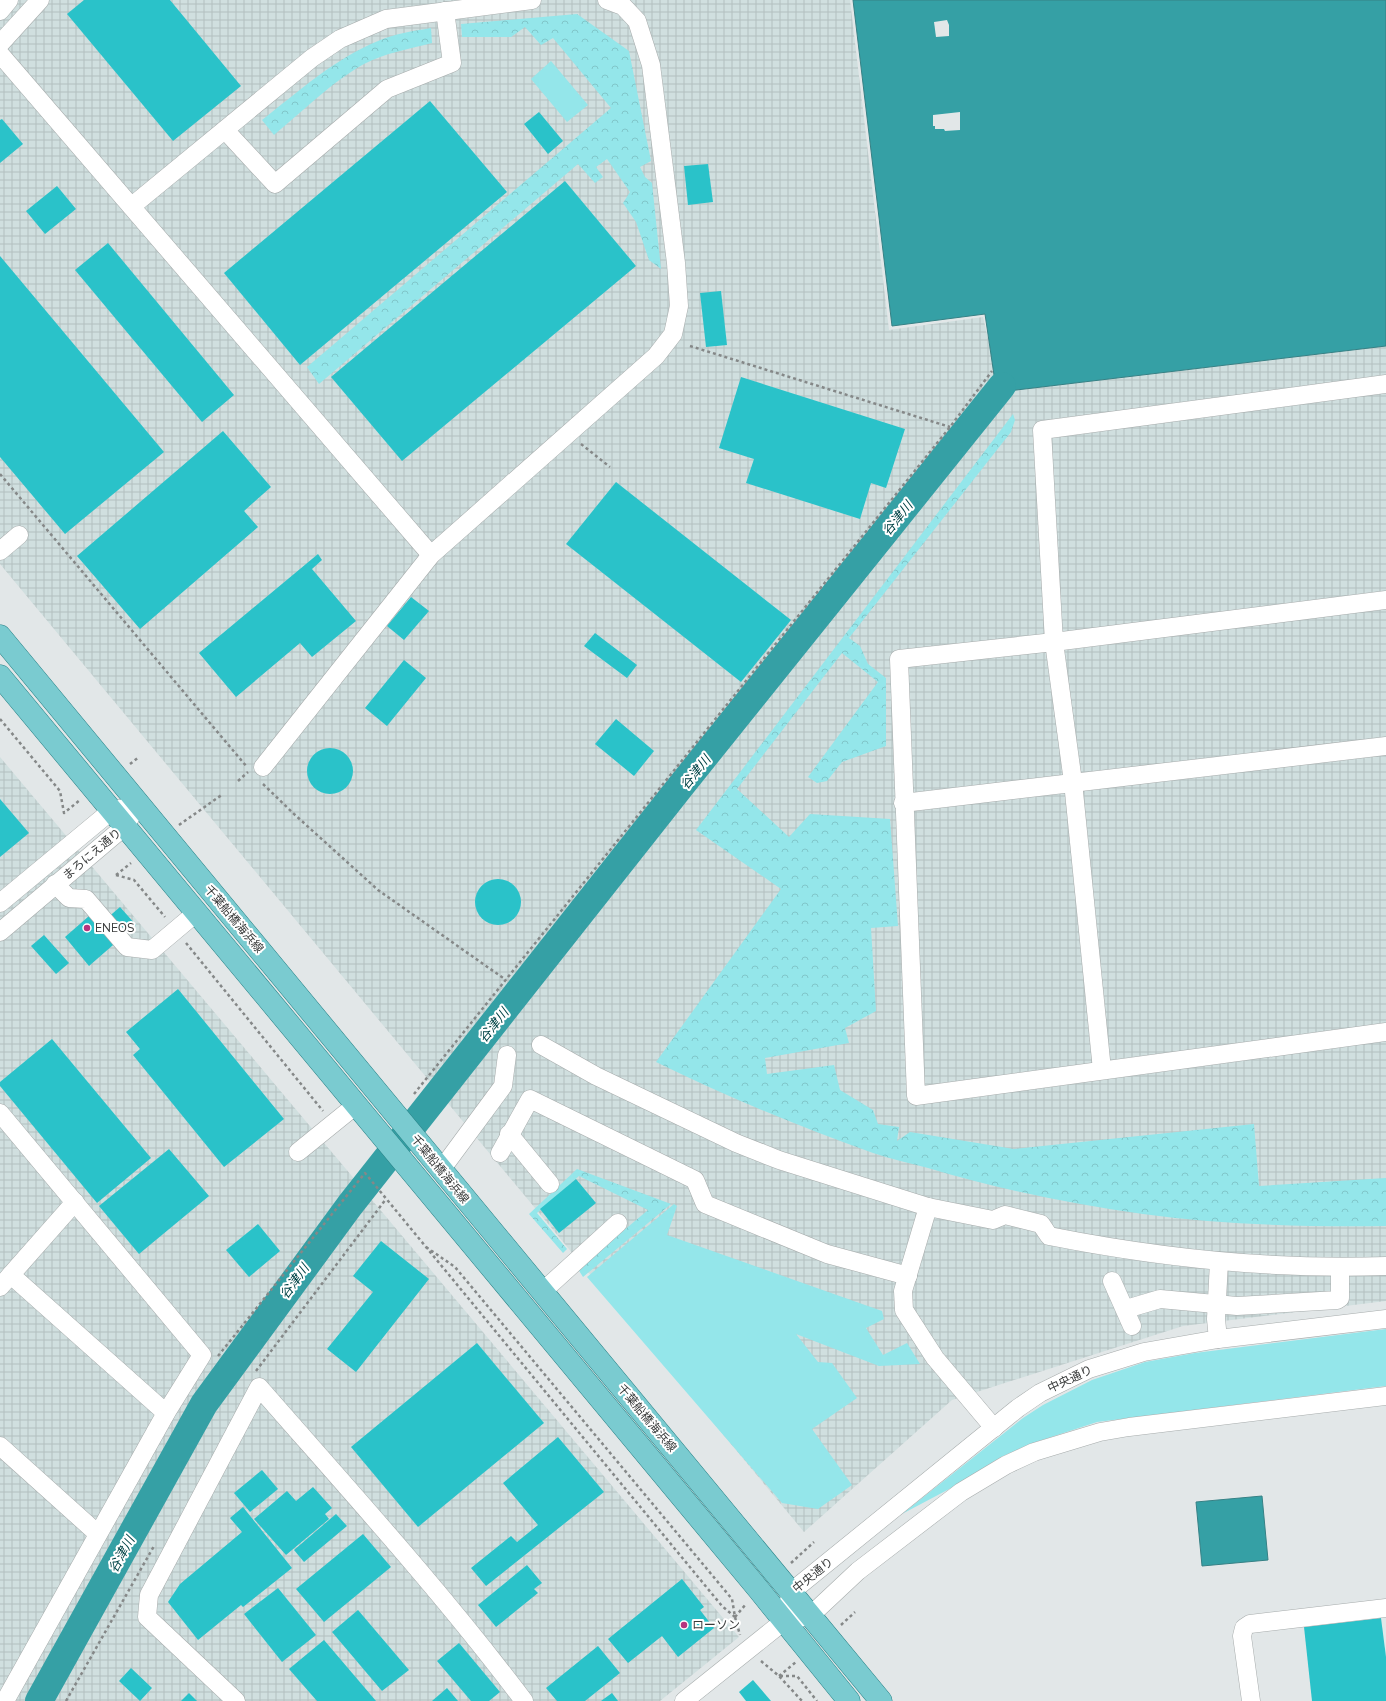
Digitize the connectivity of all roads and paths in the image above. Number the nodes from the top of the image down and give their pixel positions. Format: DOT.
graph roads {
  1 [pos="9,0"];
  2 [pos="40,0"];
  3 [pos="532,0"];
  4 [pos="608,0"];
  5 [pos="635,7"];
  6 [pos="0,11"];
  7 [pos="445,11"];
  8 [pos="0,44"];
  9 [pos="0,54"];
  10 [pos="225,130"];
  11 [pos="132,206"];
  12 [pos="690,346"];
  13 [pos="992,371"];
  14 [pos="1386,384"];
  15 [pos="950,427"];
  16 [pos="580,442"];
  17 [pos="610,467"];
  18 [pos="0,474"];
  19 [pos="19,535"];
  20 [pos="0,551"];
  21 [pos="431,555"];
  22 [pos="1386,600"];
  23 [pos="0,636"];
  24 [pos="1054,642"];
  25 [pos="0,676"];
  26 [pos="0,719"];
  27 [pos="1386,746"];
  28 [pos="139,757"];
  29 [pos="126,767"];
  30 [pos="257,773"];
  31 [pos="238,781"];
  32 [pos="1073,782"];
  33 [pos="223,794"];
  34 [pos="83,798"];
  35 [pos="903,803"];
  36 [pos="139,804"];
  37 [pos="189,818"];
  38 [pos="118,819"];
  39 [pos="116,875"];
  40 [pos="56,884"];
  41 [pos="0,903"];
  42 [pos="196,913"];
  43 [pos="164,917"];
  44 [pos="0,932"];
  45 [pos="188,945"];
  46 [pos="506,980"];
  47 [pos="1386,1032"];
  48 [pos="541,1045"];
  49 [pos="506,1055"];
  50 [pos="1102,1070"];
  51 [pos="503,1086"];
  52 [pos="414,1094"];
  53 [pos="530,1099"];
  54 [pos="356,1105"];
  55 [pos="0,1113"];
  56 [pos="324,1113"];
  57 [pos="509,1134"];
  58 [pos="298,1152"];
  59 [pos="500,1153"];
  60 [pos="441,1170"];
  61 [pos="550,1184"];
  62 [pos="75,1202"];
  63 [pos="928,1207"];
  64 [pos="618,1223"];
  65 [pos="422,1244"];
  66 [pos="1219,1262"];
  67 [pos="1386,1266"];
  68 [pos="1340,1268"];
  69 [pos="908,1276"];
  70 [pos="6,1281"];
  71 [pos="1112,1281"];
  72 [pos="542,1292"];
  73 [pos="1217,1304"];
  74 [pos="1126,1309"];
  75 [pos="1386,1319"];
  76 [pos="1132,1326"];
  77 [pos="1218,1339"];
  78 [pos="215,1360"];
  79 [pos="1386,1396"];
  80 [pos="166,1413"];
  81 [pos="994,1428"];
  82 [pos="0,1446"];
  83 [pos="98,1534"];
  84 [pos="814,1542"];
  85 [pos="801,1554"];
  86 [pos="791,1592"];
  87 [pos="750,1598"];
  88 [pos="1386,1608"];
  89 [pos="855,1612"];
  90 [pos="810,1616"];
  91 [pos="734,1617"];
  92 [pos="849,1618"];
  93 [pos="784,1621"];
  94 [pos="741,1639"];
  95 [pos="757,1658"];
  96 [pos="800,1658"];
  97 [pos="779,1676"];
  98 [pos="4,1701"];
  99 [pos="236,1701"];
  100 [pos="524,1701"];
  101 [pos="684,1701"];
  102 [pos="802,1701"];
  103 [pos="817,1701"];
  104 [pos="849,1701"];
  105 [pos="881,1701"];
  106 [pos="1251,1701"];
  1 -- 6 [label="street"];
  2 -- 8 [label="street"];
  3 -- 7 [label="street"];
  4 -- 5 [label="street"];
  5 -- 21 [label="street"];
  7 -- 10 [label="street"];
  7 -- 10 [label="street"];
  9 -- 11 [label="street"];
  10 -- 11 [label="street"];
  11 -- 21 [label="street"];
  12 -- 15 [label="path"];
  13 -- 15 [label="path"];
  14 -- 24 [label="street"];
  15 -- 46 [label="path"];
  16 -- 17 [label="path"];
  18 -- 30 [label="path"];
  19 -- 20 [label="street"];
  21 -- 30 [label="street"];
  22 -- 24 [label="street"];
  23 -- 36 [label="main road, 千葉船橋海浜線"];
  24 -- 32 [label="street"];
  24 -- 35 [label="street"];
  25 -- 38 [label="main road, 千葉船橋海浜線"];
  26 -- 34 [label="path"];
  27 -- 32 [label="street"];
  28 -- 29 [label="path"];
  30 -- 31 [label="path"];
  30 -- 46 [label="path"];
  32 -- 35 [label="street"];
  32 -- 50 [label="street"];
  33 -- 37 [label="path"];
  35 -- 50 [label="street"];
  36 -- 38 [label="street, まろにえ通り"];
  36 -- 60 [label="main road, 千葉船橋海浜線"];
  38 -- 40 [label="street, まろにえ通り"];
  38 -- 41 [label="street, まろにえ通り"];
  38 -- 42 [label="main road, 千葉船橋海浜線"];
  39 -- 43 [label="path"];
  40 -- 42 [label="street"];
  40 -- 44 [label="street, まろにえ通り"];
  42 -- 54 [label="main road, 千葉船橋海浜線"];
  45 -- 56 [label="path"];
  46 -- 52 [label="path"];
  47 -- 50 [label="street"];
  48 -- 63 [label="street"];
  49 -- 51 [label="street"];
  51 -- 53 [label="street"];
  51 -- 60 [label="street"];
  53 -- 57 [label="street"];
  53 -- 69 [label="street"];
  54 -- 58 [label="street"];
  54 -- 93 [label="main road, 千葉船橋海浜線"];
  55 -- 62 [label="street"];
  57 -- 59 [label="street"];
  57 -- 61 [label="street"];
  60 -- 72 [label="main road, 千葉船橋海浜線"];
  62 -- 70 [label="street"];
  62 -- 80 [label="street"];
  63 -- 66 [label="street"];
  63 -- 69 [label="street"];
  64 -- 72 [label="street"];
  65 -- 78 [label="path"];
  65 -- 91 [label="path"];
  65 -- 91 [label="path"];
  66 -- 68 [label="street"];
  66 -- 73 [label="street"];
  67 -- 68 [label="street"];
  68 -- 73 [label="street"];
  69 -- 81 [label="street"];
  70 -- 80 [label="street"];
  71 -- 74 [label="street"];
  72 -- 86 [label="main road, 千葉船橋海浜線"];
  73 -- 74 [label="street"];
  73 -- 77 [label="street"];
  74 -- 76 [label="street"];
  75 -- 77 [label="street, 中央通り"];
  77 -- 81 [label="street, 中央通り"];
  79 -- 90 [label="street"];
  80 -- 83 [label="street"];
  81 -- 86 [label="street, 中央通り"];
  82 -- 83 [label="street"];
  83 -- 98 [label="street"];
  84 -- 85 [label="path"];
  86 -- 90 [label="main road, 千葉船橋海浜線"];
  86 -- 93 [label="street, 中央通り"];
  87 -- 91 [label="path"];
  88 -- 106 [label="street"];
  89 -- 92 [label="path"];
  90 -- 93 [label="street"];
  90 -- 105 [label="main road, 千葉船橋海浜線"];
  91 -- 94 [label="path"];
  93 -- 101 [label="street"];
  93 -- 104 [label="main road, 千葉船橋海浜線"];
  95 -- 97 [label="path"];
  96 -- 97 [label="path"];
  97 -- 102 [label="path"];
  97 -- 103 [label="path"];
  99 -- 100 [label="street"];
}
